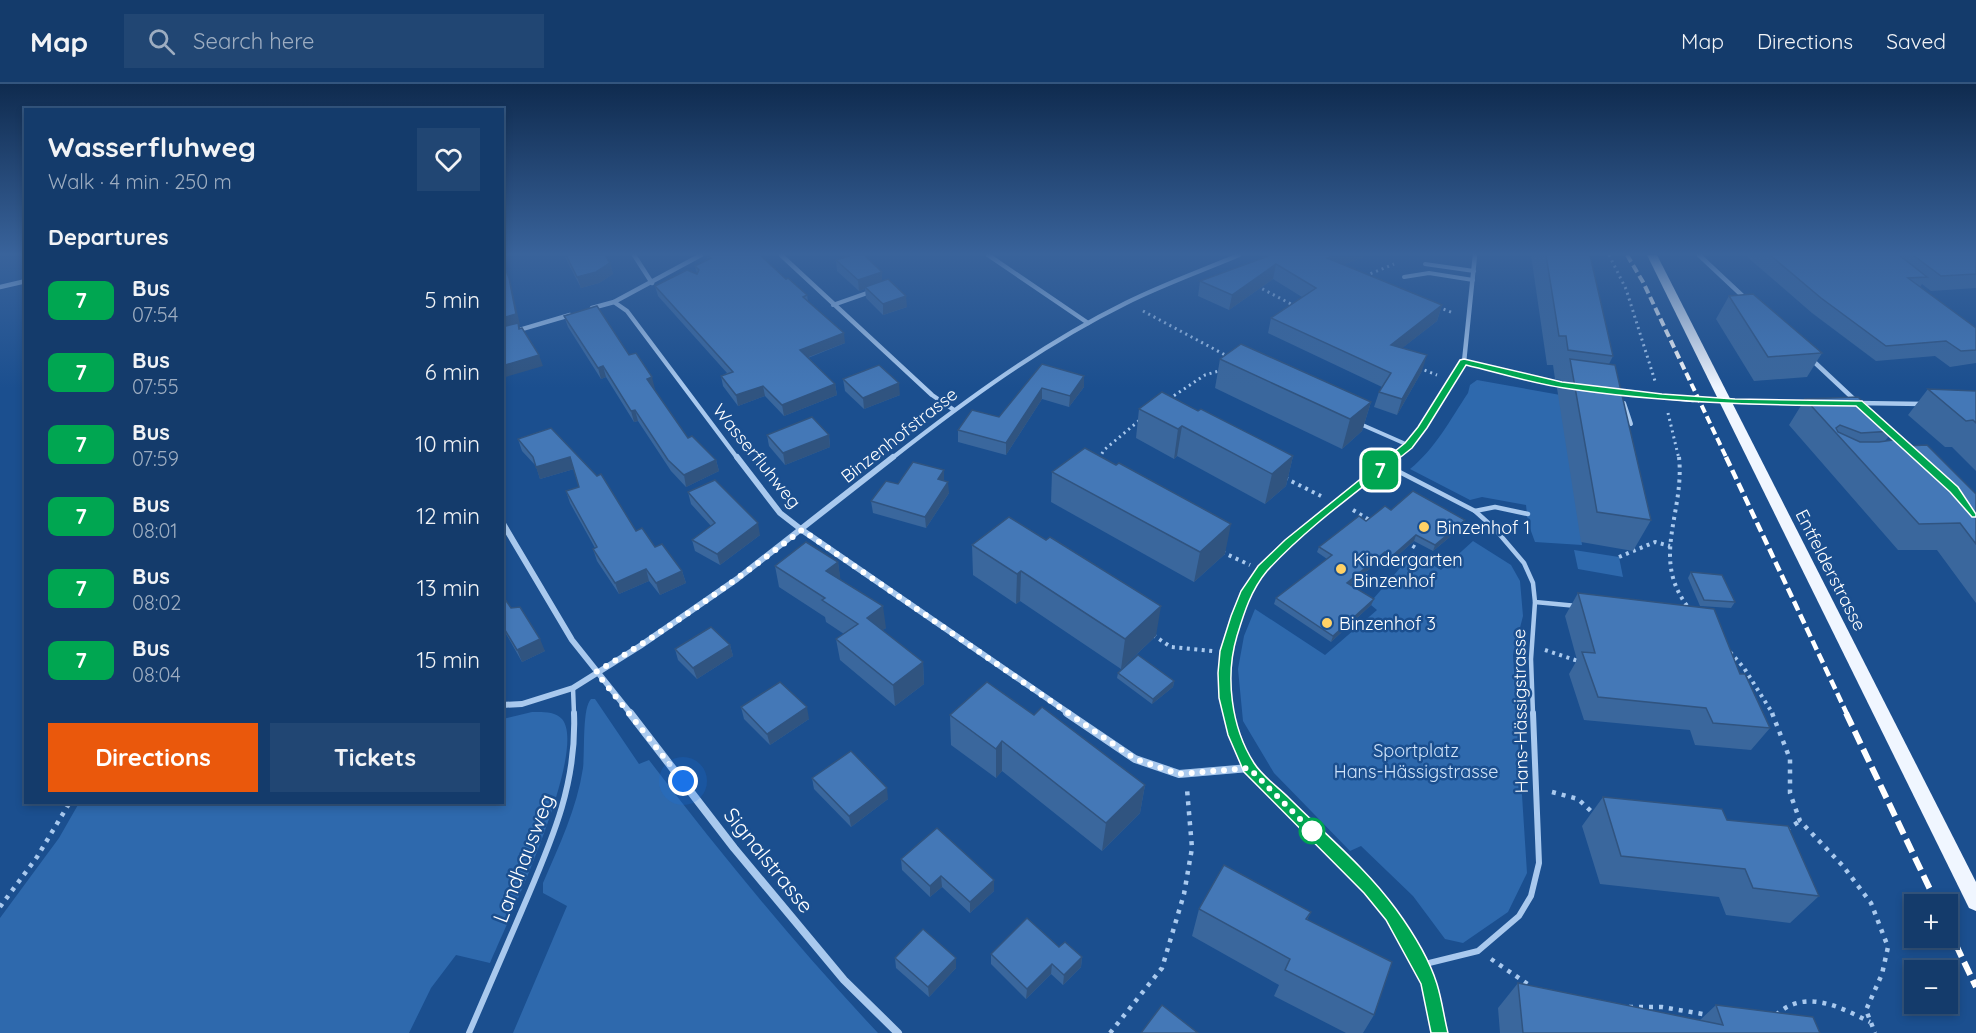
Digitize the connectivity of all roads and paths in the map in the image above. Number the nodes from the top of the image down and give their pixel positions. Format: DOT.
graph roads {
  1 [pos="619,299"];
  2 [pos="827,299"];
  3 [pos="849,299"];
  4 [pos="1053,299"];
  5 [pos="1133,299"];
  6 [pos="1282,299"];
  7 [pos="1471,299"];
  8 [pos="1629,299"];
  9 [pos="1674,299"];
  10 [pos="1747,299"];
  11 [pos="1301,300"];
  12 [pos="614,302"];
  13 [pos="1127,302"];
  14 [pos="1750,302"];
  15 [pos="1291,304"];
  16 [pos="833,305"];
  17 [pos="1438,308"];
  18 [pos="582,311"];
  19 [pos="572,315"];
  20 [pos="1296,315"];
  21 [pos="1469,318"];
  22 [pos="1088,323"];
  23 [pos="504,334"];
  24 [pos="1808,356"];
  25 [pos="1232,359"];
  26 [pos="1464,362"];
  27 [pos="1409,364"];
  28 [pos="1224,370"];
  29 [pos="1453,381"];
  30 [pos="1572,386"];
  31 [pos="1610,392"];
  32 [pos="1620,393"];
  33 [pos="1662,397"];
  34 [pos="1168,399"];
  35 [pos="1693,400"];
  36 [pos="1748,402"];
  37 [pos="1823,403"];
  38 [pos="1847,403"];
  39 [pos="1858,403"];
  40 [pos="1936,404"];
  41 [pos="954,410"];
  42 [pos="1866,410"];
  43 [pos="1147,413"];
  44 [pos="1355,422"];
  45 [pos="1630,424"];
  46 [pos="1882,424"];
  47 [pos="1408,445"];
  48 [pos="1905,446"];
  49 [pos="1099,460"];
  50 [pos="1386,465"];
  51 [pos="1284,477"];
  52 [pos="1339,501"];
  53 [pos="1474,511"];
  54 [pos="1528,514"];
  55 [pos="504,525"];
  56 [pos="802,530"];
  57 [pos="1401,538"];
  58 [pos="1670,546"];
  59 [pos="1416,548"];
  60 [pos="1217,549"];
  61 [pos="1619,557"];
  62 [pos="1262,569"];
  63 [pos="1535,602"];
  64 [pos="1587,607"];
  65 [pos="1693,612"];
  66 [pos="1143,628"];
  67 [pos="1724,645"];
  68 [pos="1532,646"];
  69 [pos="1227,651"];
  70 [pos="1583,663"];
  71 [pos="596,672"];
  72 [pos="1756,686"];
  73 [pos="573,687"];
  74 [pos="1746,690"];
  75 [pos="504,705"];
  76 [pos="1249,768"];
  77 [pos="1186,773"];
  78 [pos="1536,789"];
  79 [pos="69,804"];
  80 [pos="1606,817"];
  81 [pos="1800,820"];
  82 [pos="1782,833"];
  83 [pos="1976,902"];
  84 [pos="0,908"];
  85 [pos="1478,951"];
  86 [pos="1421,965"];
  87 [pos="1543,991"];
  88 [pos="1627,1007"];
  89 [pos="1720,1017"];
  90 [pos="1774,1017"];
  91 [pos="1871,1023"];
  92 [pos="469,1033"];
  93 [pos="898,1033"];
  94 [pos="1110,1033"];
  95 [pos="1439,1033"];
  96 [pos="1875,1033"];
  1 -- 12 [label="street"];
  2 -- 16 [label="street"];
  3 -- 16 [label="lane"];
  4 -- 22 [label="street"];
  5 -- 13 [label="street, Binzenhofstrasse"];
  6 -- 15 [label="path"];
  7 -- 21 [label="street"];
  8 -- 33 [label="path"];
  9 -- 83 [label="main road, Entfelderstrasse"];
  10 -- 14 [label="street"];
  11 -- 15 [label="path"];
  12 -- 18 [label="street"];
  12 -- 56 [label="street, Wasserfluhweg"];
  13 -- 22 [label="street, Binzenhofstrasse"];
  13 -- 25 [label="path"];
  15 -- 20 [label="path"];
  16 -- 41 [label="street"];
  17 -- 21 [label="path"];
  19 -- 23 [label="street"];
  21 -- 26 [label="street"];
  22 -- 41 [label="street, Binzenhofstrasse"];
  24 -- 39 [label="street"];
  26 -- 29 [label="street"];
  26 -- 30 [label="street"];
  27 -- 29 [label="path"];
  28 -- 34 [label="path"];
  29 -- 47 [label="street"];
  31 -- 32 [label="street"];
  32 -- 33 [label="street"];
  32 -- 45 [label="lane"];
  33 -- 35 [label="street"];
  33 -- 58 [label="path"];
  36 -- 37 [label="street"];
  38 -- 39 [label="street"];
  39 -- 40 [label="street"];
  39 -- 42 [label="street"];
  41 -- 56 [label="street, Binzenhofstrasse"];
  43 -- 49 [label="path"];
  44 -- 47 [label="lane"];
  46 -- 48 [label="street"];
  47 -- 50 [label="street"];
  50 -- 52 [label="street"];
  50 -- 53 [label="lane, Hans-Hässigstrasse"];
  51 -- 52 [label="path"];
  52 -- 62 [label="street"];
  53 -- 54 [label="lane"];
  53 -- 63 [label="lane, Hans-Hässigstrasse"];
  55 -- 71 [label="street, Signalstrasse"];
  56 -- 71 [label="street, Binzenhofstrasse"];
  56 -- 77 [label="street, Wasserfluhweg"];
  57 -- 59 [label="path"];
  58 -- 61 [label="path"];
  58 -- 65 [label="path"];
  60 -- 62 [label="path"];
  62 -- 69 [label="street"];
  63 -- 64 [label="lane"];
  63 -- 68 [label="lane, Hans-Hässigstrasse"];
  66 -- 69 [label="path"];
  67 -- 72 [label="path"];
  68 -- 70 [label="path"];
  68 -- 78 [label="lane, Hans-Hässigstrasse"];
  69 -- 76 [label="street"];
  71 -- 73 [label="street"];
  71 -- 93 [label="street, Signalstrasse"];
  72 -- 74 [label="path"];
  72 -- 81 [label="path"];
  73 -- 75 [label="street"];
  73 -- 92 [label="lane, Landhausweg"];
  76 -- 77 [label="street, Wasserfluhweg"];
  76 -- 86 [label="street"];
  77 -- 94 [label="path"];
  78 -- 80 [label="path"];
  78 -- 85 [label="lane, Hans-Hässigstrasse"];
  79 -- 84 [label="path"];
  81 -- 82 [label="path"];
  81 -- 91 [label="path"];
  85 -- 86 [label="lane, Hans-Hässigstrasse"];
  85 -- 87 [label="path"];
  86 -- 95 [label="street"];
  88 -- 89 [label="path"];
  90 -- 91 [label="path"];
  91 -- 96 [label="path"];
}
